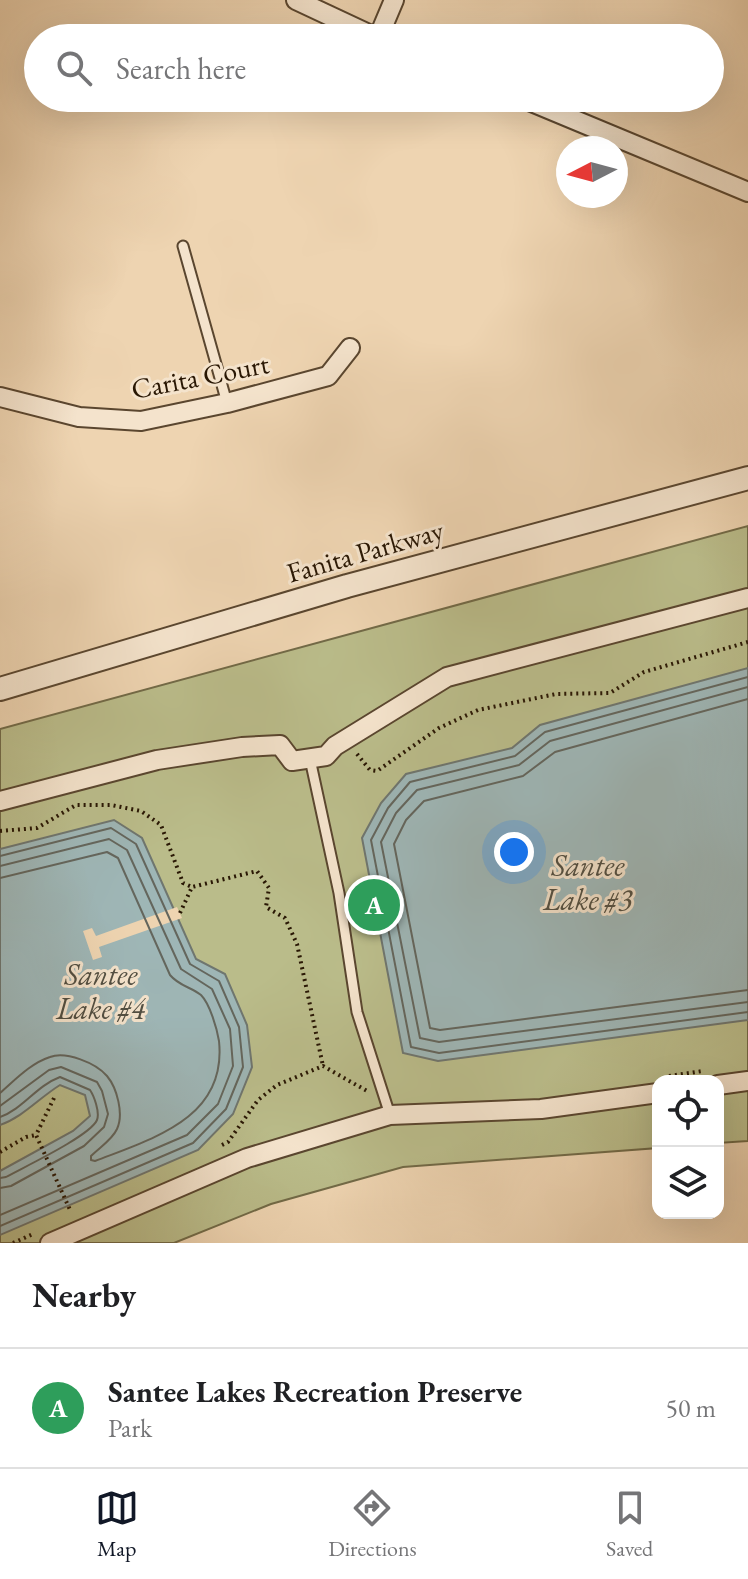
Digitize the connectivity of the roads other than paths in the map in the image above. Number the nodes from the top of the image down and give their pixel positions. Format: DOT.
graph roads {
  1 [pos="296,0"];
  2 [pos="394,0"];
  3 [pos="348,24"];
  4 [pos="384,24"];
  5 [pos="556,112"];
  6 [pos="748,192"];
  7 [pos="183,246"];
  8 [pos="350,348"];
  9 [pos="0,397"];
  10 [pos="227,403"];
  11 [pos="748,478"];
  12 [pos="748,598"];
  13 [pos="0,689"];
  14 [pos="310,759"];
  15 [pos="0,801"];
  16 [pos="748,1081"];
  17 [pos="724,1084"];
  18 [pos="652,1094"];
  19 [pos="390,1115"];
  20 [pos="50,1243"];
  1 -- 3 [label="street"];
  2 -- 4 [label="street"];
  5 -- 6 [label="street"];
  7 -- 10 [label="lane"];
  8 -- 10 [label="street, Carita Court"];
  9 -- 10 [label="street, Carita Court"];
  11 -- 13 [label="street, Fanita Parkway"];
  12 -- 14 [label="street"];
  14 -- 15 [label="street"];
  14 -- 19 [label="lane"];
  16 -- 17 [label="street"];
  18 -- 19 [label="street"];
  19 -- 20 [label="street"];
}
